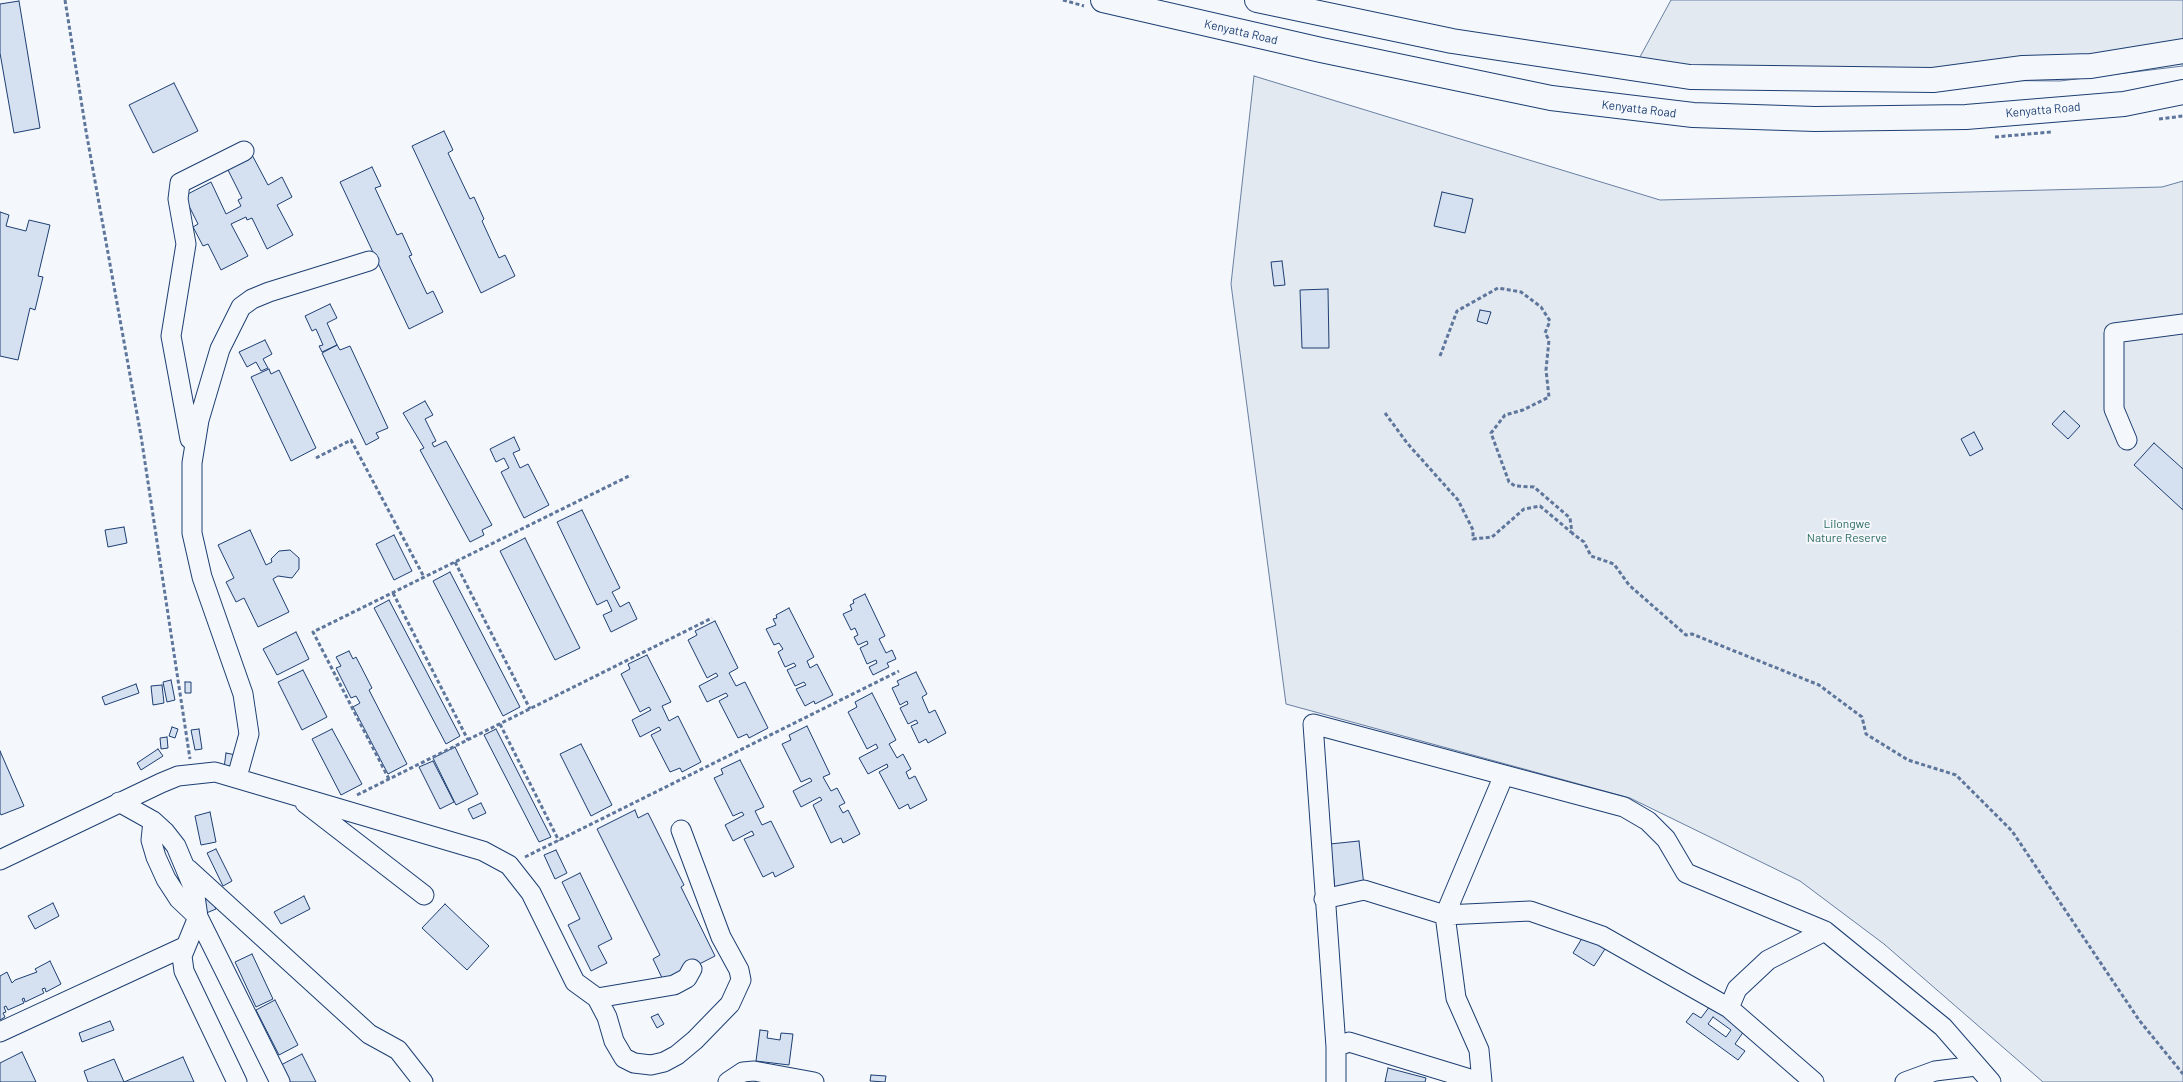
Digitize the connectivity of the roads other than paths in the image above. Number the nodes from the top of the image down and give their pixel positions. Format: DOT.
graph roads {
  1 [pos="1104,0"];
  2 [pos="1258,0"];
  3 [pos="2183,51"];
  4 [pos="2183,92"];
  5 [pos="244,151"];
  6 [pos="369,262"];
  7 [pos="2183,324"];
  8 [pos="2127,440"];
  9 [pos="192,463"];
  10 [pos="1504,775"];
  11 [pos="238,777"];
  12 [pos="298,798"];
  13 [pos="120,802"];
  14 [pos="153,821"];
  15 [pos="681,830"];
  16 [pos="0,860"];
  17 [pos="187,868"];
  18 [pos="424,896"];
  19 [pos="1324,899"];
  20 [pos="1445,915"];
  21 [pos="198,917"];
  22 [pos="1825,931"];
  23 [pos="184,947"];
  24 [pos="692,969"];
  25 [pos="597,998"];
  26 [pos="1729,1008"];
  27 [pos="0,1032"];
  28 [pos="1336,1047"];
  29 [pos="1976,1066"];
  30 [pos="237,1082"];
  31 [pos="280,1082"];
  32 [pos="423,1082"];
  33 [pos="728,1082"];
  34 [pos="814,1082"];
  35 [pos="1336,1082"];
  36 [pos="1481,1082"];
  37 [pos="1814,1082"];
  38 [pos="1905,1082"];
  39 [pos="1991,1082"];
  1 -- 4 [label="main road, Kenyatta Road"];
  2 -- 3 [label="main road"];
  5 -- 9 [label="street"];
  6 -- 9 [label="street"];
  7 -- 8 [label="street"];
  9 -- 11 [label="street"];
  10 -- 19 [label="street"];
  10 -- 20 [label="street"];
  10 -- 22 [label="street"];
  11 -- 12 [label="street"];
  11 -- 13 [label="street"];
  12 -- 18 [label="street"];
  12 -- 25 [label="street"];
  13 -- 14 [label="street"];
  13 -- 16 [label="street"];
  14 -- 17 [label="street"];
  14 -- 21 [label="street"];
  15 -- 25 [label="street"];
  17 -- 21 [label="street"];
  17 -- 32 [label="street"];
  19 -- 20 [label="street"];
  19 -- 28 [label="street"];
  20 -- 26 [label="street"];
  20 -- 36 [label="street"];
  21 -- 23 [label="street"];
  21 -- 31 [label="street"];
  22 -- 26 [label="street"];
  22 -- 29 [label="street"];
  23 -- 27 [label="street"];
  23 -- 30 [label="street"];
  24 -- 25 [label="street"];
  26 -- 37 [label="street"];
  28 -- 35 [label="street"];
  28 -- 36 [label="street"];
  29 -- 38 [label="street"];
  29 -- 39 [label="street"];
  33 -- 34 [label="street"];
}
